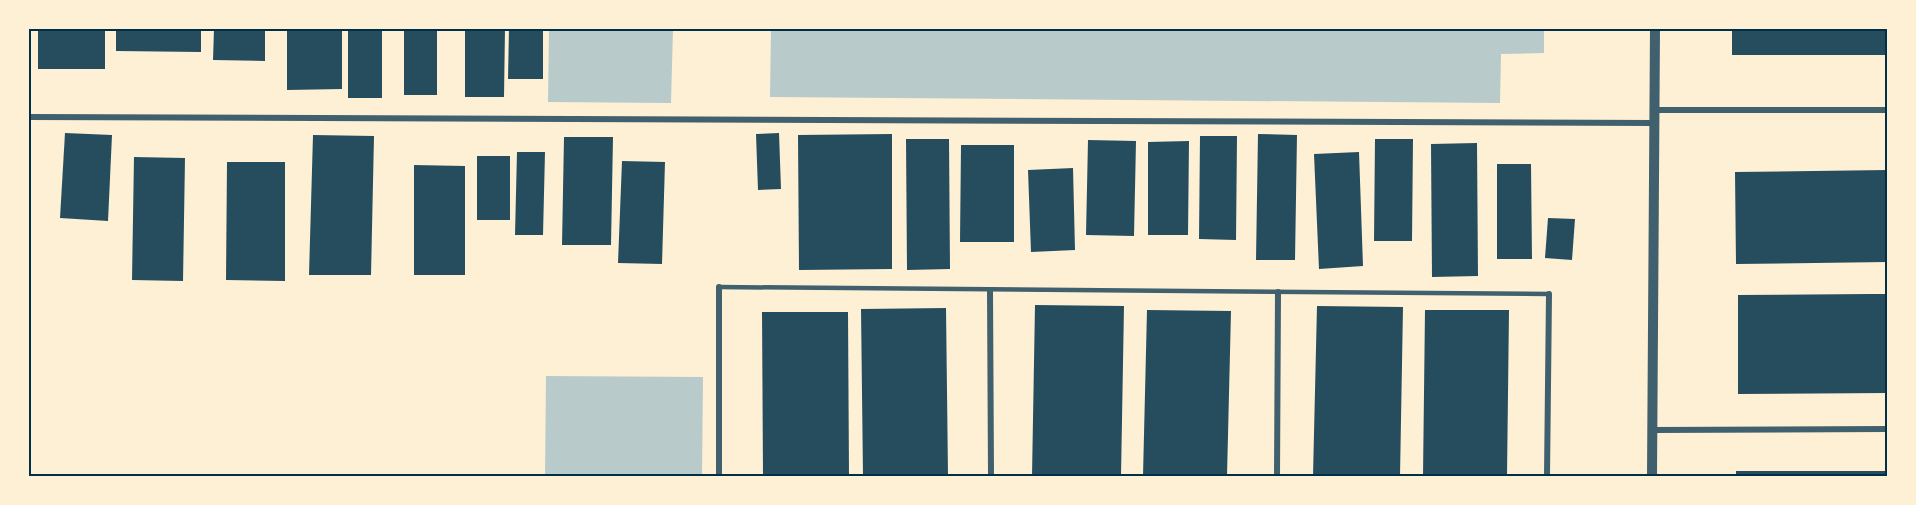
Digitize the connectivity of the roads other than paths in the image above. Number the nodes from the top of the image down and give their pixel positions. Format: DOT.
graph roads {
  1 [pos="1655,28"];
  2 [pos="1654,110"];
  3 [pos="1887,110"];
  4 [pos="28,117"];
  5 [pos="1654,123"];
  6 [pos="719,287"];
  7 [pos="990,290"];
  8 [pos="1278,292"];
  9 [pos="1549,294"];
  10 [pos="1887,429"];
  11 [pos="1652,430"];
  12 [pos="719,477"];
  13 [pos="991,477"];
  14 [pos="1277,477"];
  15 [pos="1547,477"];
  16 [pos="1652,477"];
  1 -- 2 [label="street"];
  2 -- 3 [label="street"];
  2 -- 5 [label="street"];
  4 -- 5 [label="street"];
  5 -- 11 [label="street"];
  6 -- 7 [label="lane"];
  6 -- 12 [label="street"];
  7 -- 8 [label="lane"];
  7 -- 13 [label="street"];
  8 -- 9 [label="lane"];
  8 -- 14 [label="street"];
  9 -- 15 [label="street"];
  10 -- 11 [label="street"];
  11 -- 16 [label="street"];
}
